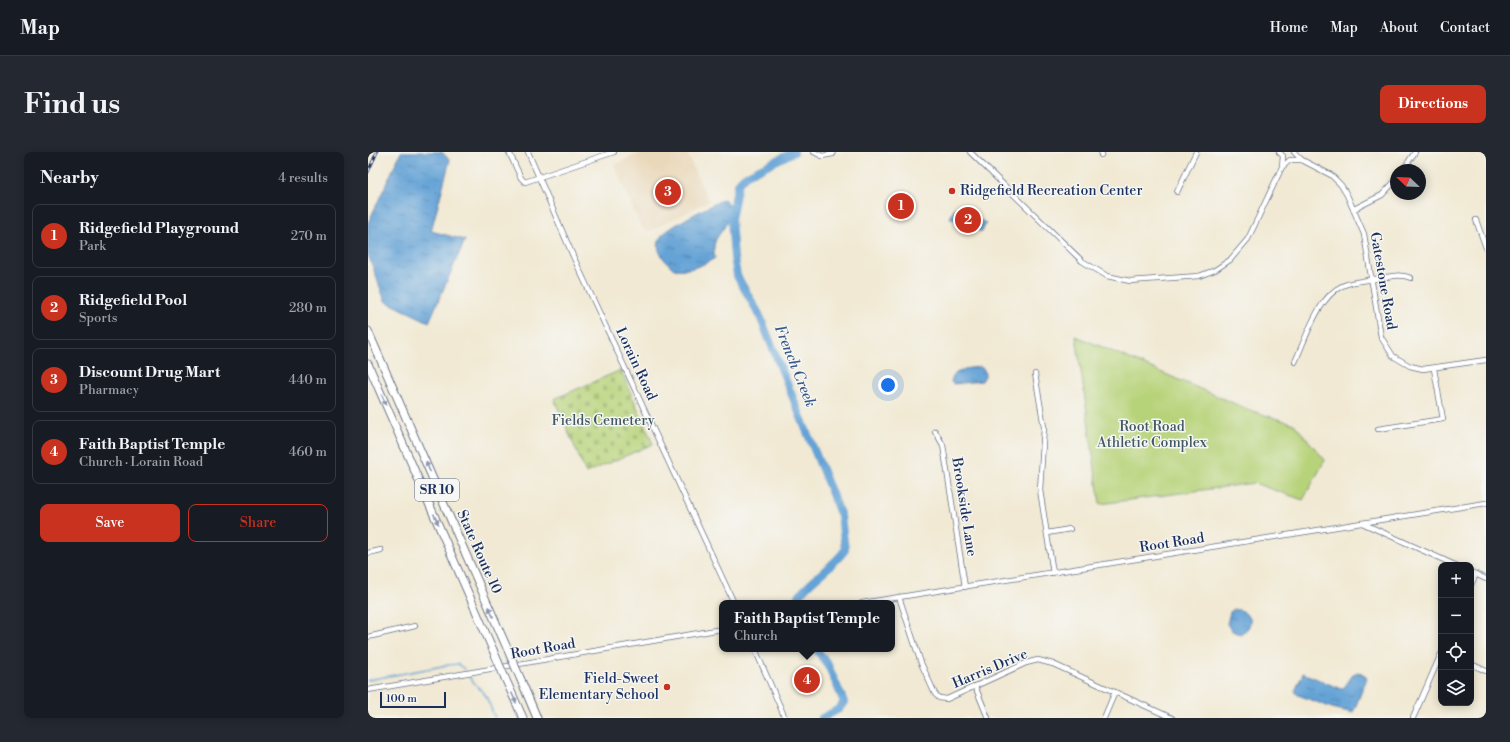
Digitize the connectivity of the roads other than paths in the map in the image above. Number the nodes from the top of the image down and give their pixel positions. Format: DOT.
graph roads {
  1 [pos="509,152"];
  2 [pos="528,152"];
  3 [pos="614,152"];
  4 [pos="814,152"];
  5 [pos="970,152"];
  6 [pos="1196,152"];
  7 [pos="1278,152"];
  8 [pos="1294,152"];
  9 [pos="1416,152"];
  10 [pos="833,154"];
  11 [pos="1283,154"];
  12 [pos="1290,160"];
  13 [pos="1302,160"];
  14 [pos="1407,164"];
  15 [pos="1282,167"];
  16 [pos="539,178"];
  17 [pos="1390,186"];
  18 [pos="1177,192"];
  19 [pos="1354,209"];
  20 [pos="1476,220"];
  21 [pos="1486,248"];
  22 [pos="1411,278"];
  23 [pos="1371,280"];
  24 [pos="368,331"];
  25 [pos="1486,360"];
  26 [pos="1295,362"];
  27 [pos="368,364"];
  28 [pos="1434,369"];
  29 [pos="1035,374"];
  30 [pos="1378,429"];
  31 [pos="935,431"];
  32 [pos="1486,504"];
  33 [pos="1362,523"];
  34 [pos="1070,529"];
  35 [pos="1047,533"];
  36 [pos="381,550"];
  37 [pos="368,553"];
  38 [pos="1449,562"];
  39 [pos="1053,573"];
  40 [pos="1474,573"];
  41 [pos="1486,579"];
  42 [pos="965,587"];
  43 [pos="899,597"];
  44 [pos="733,600"];
  45 [pos="880,600"];
  46 [pos="415,626"];
  47 [pos="719,630"];
  48 [pos="368,637"];
  49 [pos="756,652"];
  50 [pos="1438,661"];
  51 [pos="1474,665"];
  52 [pos="1486,671"];
  53 [pos="975,686"];
  54 [pos="368,690"];
  55 [pos="1115,692"];
  56 [pos="523,718"];
  57 [pos="537,718"];
  58 [pos="785,718"];
  59 [pos="988,718"];
  60 [pos="1104,718"];
  61 [pos="1172,718"];
  62 [pos="1413,718"];
  1 -- 16 [label="street"];
  2 -- 16 [label="street, Lorain Road"];
  3 -- 16 [label="street"];
  4 -- 10 [label="street"];
  5 -- 15 [label="street"];
  6 -- 18 [label="street"];
  7 -- 11 [label="street"];
  8 -- 12 [label="street"];
  8 -- 13 [label="street, Gatestone Road"];
  9 -- 14 [label="street"];
  11 -- 12 [label="street"];
  11 -- 15 [label="street"];
  12 -- 13 [label="street, Gatestone Road"];
  12 -- 15 [label="street"];
  13 -- 19 [label="street, Gatestone Road"];
  16 -- 44 [label="street, Lorain Road"];
  17 -- 19 [label="street"];
  19 -- 23 [label="street, Gatestone Road"];
  20 -- 21 [label="street"];
  22 -- 23 [label="street"];
  23 -- 26 [label="street"];
  23 -- 28 [label="street, Gatestone Road"];
  57 -- 24 [label="highway, State Route 10 / SR 10, one-way, bridge"];
  25 -- 28 [label="street, Gatestone Road"];
  27 -- 56 [label="highway, State Route 10 / SR 10, one-way, bridge"];
  28 -- 30 [label="street"];
  29 -- 35 [label="street"];
  31 -- 42 [label="street, Brookside Lane"];
  32 -- 33 [label="street, Root Road"];
  33 -- 38 [label="street"];
  33 -- 39 [label="street, Root Road"];
  34 -- 35 [label="street"];
  35 -- 39 [label="street"];
  36 -- 37 [label="street"];
  39 -- 42 [label="street, Root Road"];
  40 -- 41 [label="street"];
  42 -- 43 [label="street, Root Road"];
  43 -- 45 [label="street, Root Road"];
  43 -- 53 [label="street, Harris Drive"];
  46 -- 48 [label="street"];
  47 -- 54 [label="street, Root Road"];
  49 -- 58 [label="street"];
  50 -- 62 [label="street"];
  51 -- 52 [label="street"];
  53 -- 55 [label="street, Harris Drive"];
  53 -- 59 [label="street"];
  55 -- 60 [label="street"];
  55 -- 61 [label="street, Harris Drive"];
}
